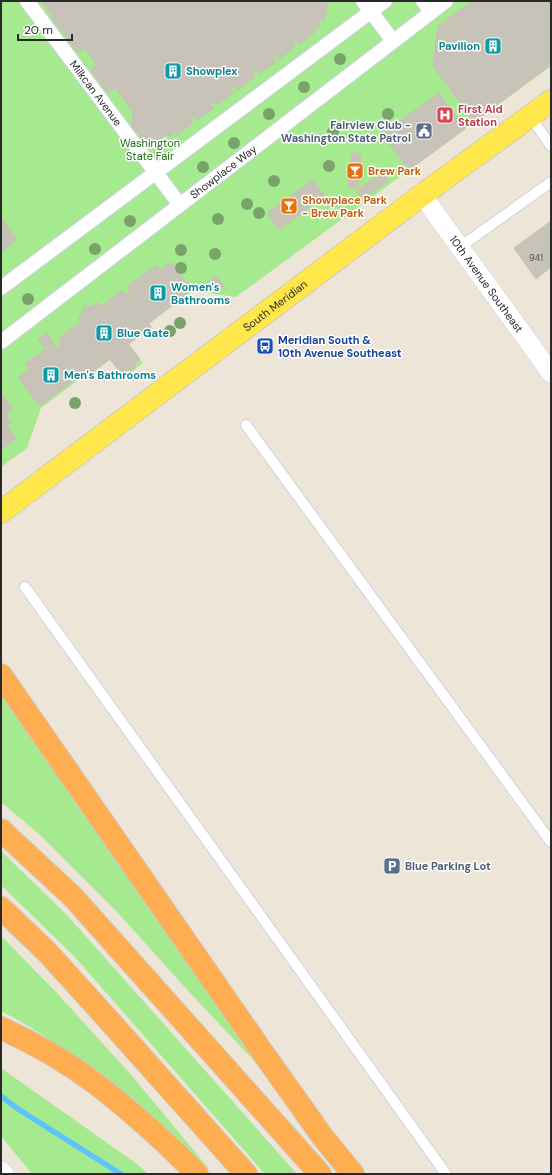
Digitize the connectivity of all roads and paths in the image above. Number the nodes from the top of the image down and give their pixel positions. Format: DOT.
graph roads {
  1 [pos="27,1"];
  2 [pos="385,1"];
  3 [pos="423,1"];
  4 [pos="446,1"];
  5 [pos="367,6"];
  6 [pos="431,12"];
  7 [pos="393,41"];
  8 [pos="551,101"];
  9 [pos="530,116"];
  10 [pos="551,146"];
  11 [pos="156,172"];
  12 [pos="551,182"];
  13 [pos="422,195"];
  14 [pos="180,205"];
  15 [pos="460,246"];
  16 [pos="1,288"];
  17 [pos="1,342"];
  18 [pos="551,374"];
  19 [pos="246,425"];
  20 [pos="1,512"];
  21 [pos="25,587"];
  22 [pos="1,675"];
  23 [pos="1,830"];
  24 [pos="551,842"];
  25 [pos="1,908"];
  26 [pos="1,1028"];
  27 [pos="1,1171"];
  28 [pos="4,1174"];
  29 [pos="197,1174"];
  30 [pos="246,1174"];
  31 [pos="320,1174"];
  32 [pos="353,1174"];
  33 [pos="446,1174"];
  1 -- 11 [label="street, Milkcan Avenue"];
  2 -- 5 [label="street"];
  3 -- 6 [label="street"];
  4 -- 6 [label="street, Showplace Way"];
  5 -- 7 [label="street"];
  5 -- 11 [label="street"];
  6 -- 7 [label="street, Showplace Way"];
  7 -- 14 [label="street, Showplace Way"];
  8 -- 9 [label="main road, South Meridian"];
  9 -- 10 [label="lane"];
  9 -- 13 [label="main road, South Meridian"];
  11 -- 14 [label="street, Milkcan Avenue"];
  11 -- 16 [label="street"];
  12 -- 15 [label="lane"];
  13 -- 15 [label="street, 10th Avenue Southeast"];
  13 -- 20 [label="main road, South Meridian"];
  14 -- 17 [label="street, Showplace Way"];
  15 -- 18 [label="street, 10th Avenue Southeast"];
  19 -- 24 [label="lane"];
  21 -- 33 [label="lane"];
  22 -- 32 [label="highway"];
  23 -- 31 [label="highway"];
  25 -- 30 [label="highway"];
  26 -- 29 [label="highway"];
  27 -- 28 [label="street"];
}
